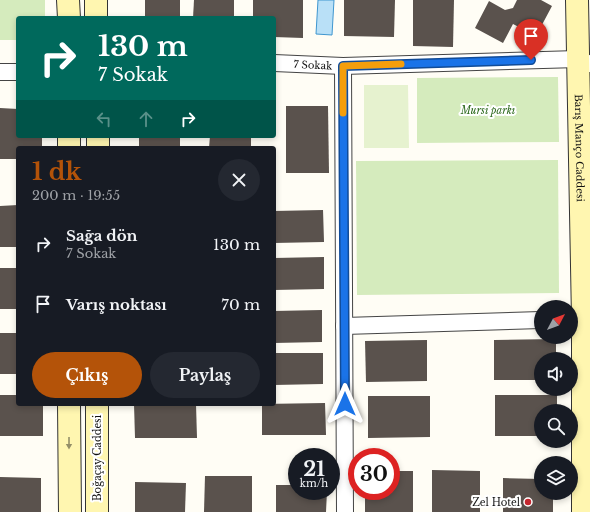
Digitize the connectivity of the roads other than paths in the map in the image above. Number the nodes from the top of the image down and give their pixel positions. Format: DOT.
graph roads {
  1 [pos="68,0"];
  2 [pos="96,0"];
  3 [pos="577,0"];
  4 [pos="69,16"];
  5 [pos="96,16"];
  6 [pos="584,61"];
  7 [pos="276,63"];
  8 [pos="343,66"];
  9 [pos="0,72"];
  10 [pos="16,72"];
  11 [pos="581,319"];
  12 [pos="534,320"];
  13 [pos="344,326"];
  14 [pos="69,406"];
  15 [pos="97,406"];
  16 [pos="70,512"];
  17 [pos="97,512"];
  18 [pos="345,512"];
  19 [pos="583,512"];
  1 -- 4 [label="street"];
  2 -- 5 [label="street"];
  3 -- 6 [label="street, Barış Manço Caddesi"];
  6 -- 8 [label="street, 7 Sokak"];
  6 -- 11 [label="street, Barış Manço Caddesi"];
  7 -- 8 [label="street, 7 Sokak"];
  8 -- 13 [label="street"];
  9 -- 10 [label="street"];
  11 -- 19 [label="street, Barış Manço Caddesi"];
  12 -- 13 [label="street"];
  13 -- 18 [label="street"];
  14 -- 16 [label="street, one-way"];
  15 -- 17 [label="street, Boğaçay Caddesi"];
}
